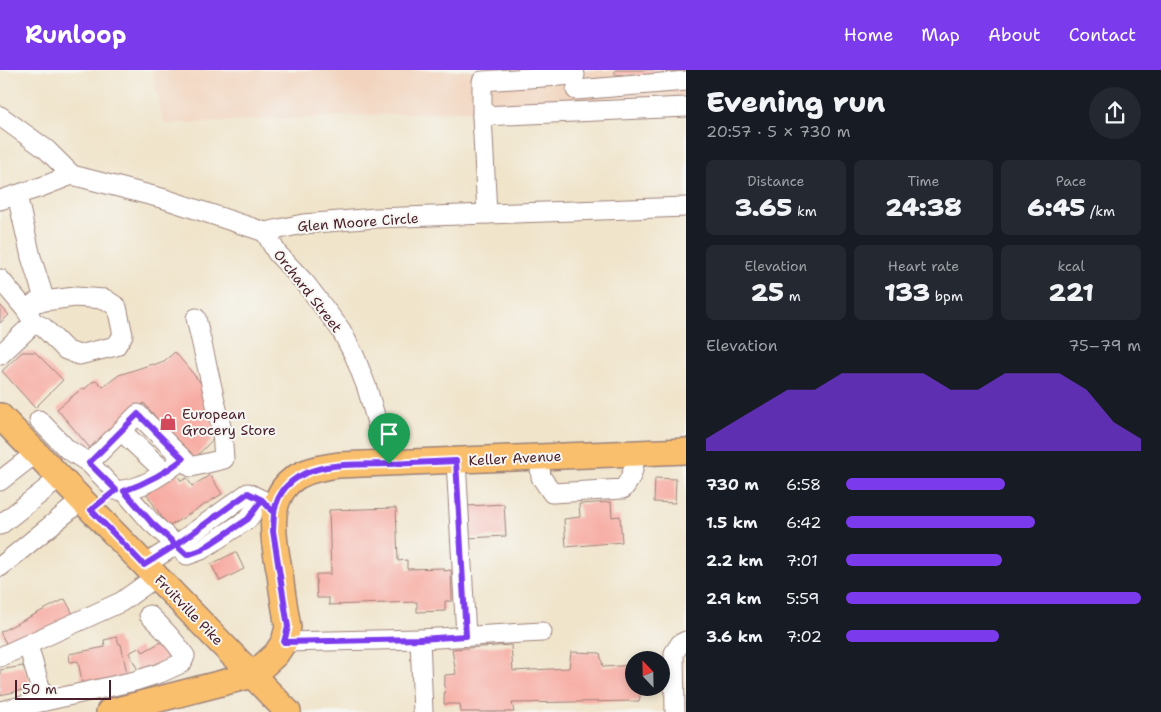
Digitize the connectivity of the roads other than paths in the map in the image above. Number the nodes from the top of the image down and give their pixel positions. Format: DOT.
graph roads {
  1 [pos="575,78"];
  2 [pos="686,81"];
  3 [pos="686,107"];
  4 [pos="577,112"];
  5 [pos="0,116"];
  6 [pos="482,116"];
  7 [pos="72,175"];
  8 [pos="8,197"];
  9 [pos="686,207"];
  10 [pos="488,214"];
  11 [pos="265,232"];
  12 [pos="0,279"];
  13 [pos="45,301"];
  14 [pos="30,316"];
  15 [pos="196,318"];
  16 [pos="0,355"];
  17 [pos="0,416"];
  18 [pos="39,420"];
  19 [pos="121,431"];
  20 [pos="67,449"];
  21 [pos="686,451"];
  22 [pos="635,453"];
  23 [pos="539,457"];
  24 [pos="183,459"];
  25 [pos="456,461"];
  26 [pos="89,463"];
  27 [pos="389,464"];
  28 [pos="49,466"];
  29 [pos="165,472"];
  30 [pos="0,482"];
  31 [pos="120,491"];
  32 [pos="87,505"];
  33 [pos="268,507"];
  34 [pos="0,525"];
  35 [pos="176,545"];
  36 [pos="0,567"];
  37 [pos="150,571"];
  38 [pos="149,615"];
  39 [pos="542,632"];
  40 [pos="466,636"];
  41 [pos="420,639"];
  42 [pos="686,641"];
  43 [pos="284,642"];
  44 [pos="28,645"];
  45 [pos="0,657"];
  46 [pos="158,673"];
  47 [pos="253,676"];
  48 [pos="103,688"];
  49 [pos="166,704"];
  50 [pos="33,706"];
  51 [pos="0,711"];
  52 [pos="109,712"];
  53 [pos="288,712"];
  54 [pos="423,712"];
  55 [pos="676,712"];
  1 -- 2 [label="street"];
  1 -- 4 [label="street"];
  1 -- 6 [label="street"];
  3 -- 4 [label="street"];
  4 -- 6 [label="street"];
  5 -- 7 [label="street"];
  6 -- 10 [label="street"];
  7 -- 8 [label="street"];
  7 -- 11 [label="street"];
  8 -- 13 [label="street"];
  9 -- 10 [label="street, Glen Moore Circle"];
  10 -- 11 [label="street, Glen Moore Circle"];
  11 -- 27 [label="street, Orchard Street"];
  12 -- 14 [label="street"];
  13 -- 14 [label="street"];
  13 -- 14 [label="street"];
  14 -- 16 [label="street"];
  15 -- 24 [label="street"];
  17 -- 28 [label="main road, Fruitville Pike"];
  18 -- 20 [label="street"];
  19 -- 24 [label="street"];
  19 -- 26 [label="street"];
  19 -- 29 [label="street"];
  20 -- 26 [label="street"];
  20 -- 28 [label="street"];
  21 -- 22 [label="main road, Keller Avenue"];
  22 -- 23 [label="main road, Keller Avenue"];
  22 -- 23 [label="street"];
  23 -- 25 [label="main road, Keller Avenue"];
  24 -- 29 [label="street"];
  25 -- 27 [label="main road, Keller Avenue"];
  25 -- 40 [label="street"];
  26 -- 31 [label="street"];
  27 -- 33 [label="main road, Keller Avenue"];
  28 -- 30 [label="street"];
  28 -- 32 [label="main road, Fruitville Pike"];
  28 -- 34 [label="street"];
  29 -- 31 [label="street"];
  31 -- 32 [label="street"];
  31 -- 35 [label="street"];
  32 -- 36 [label="street"];
  32 -- 37 [label="main road, Fruitville Pike"];
  33 -- 35 [label="street"];
  33 -- 43 [label="main road, Keller Avenue"];
  35 -- 37 [label="street"];
  37 -- 44 [label="street"];
  37 -- 47 [label="main road, Fruitville Pike"];
  38 -- 46 [label="street"];
  39 -- 40 [label="street"];
  40 -- 41 [label="street"];
  41 -- 43 [label="street"];
  41 -- 54 [label="street"];
  42 -- 55 [label="street"];
  43 -- 47 [label="main road"];
  44 -- 45 [label="street"];
  44 -- 50 [label="street"];
  46 -- 48 [label="street"];
  46 -- 49 [label="street"];
  47 -- 49 [label="main road"];
  47 -- 53 [label="main road, Fruitville Pike"];
  48 -- 50 [label="street"];
  48 -- 52 [label="street"];
  49 -- 52 [label="main road"];
  50 -- 51 [label="street"];
}
